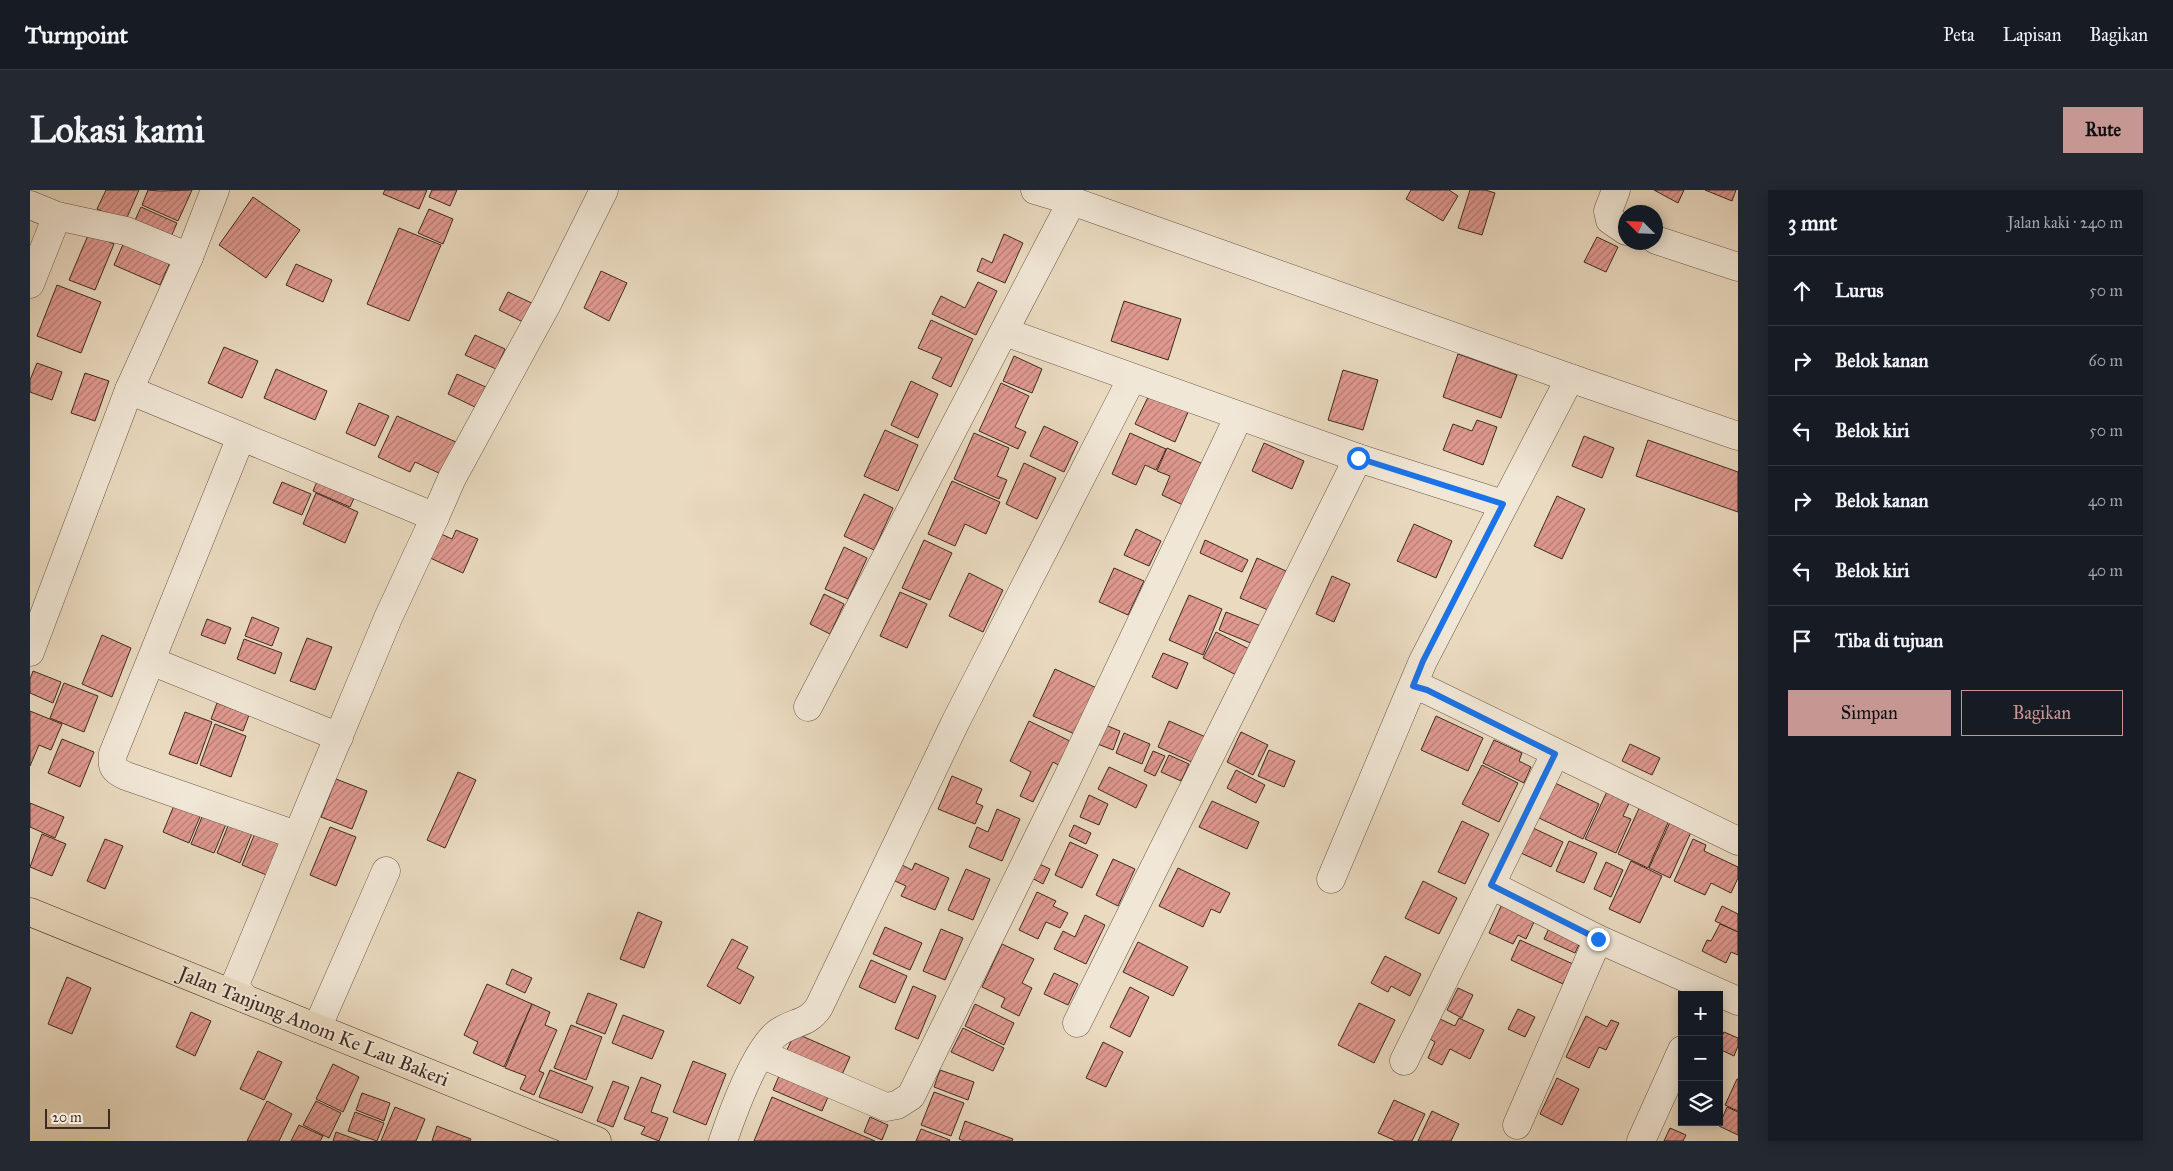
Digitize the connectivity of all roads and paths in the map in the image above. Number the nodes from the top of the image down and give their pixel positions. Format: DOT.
graph roads {
  1 [pos="215,190"];
  2 [pos="604,190"];
  3 [pos="1035,190"];
  4 [pos="1616,190"];
  5 [pos="1072,201"];
  6 [pos="30,205"];
  7 [pos="57,216"];
  8 [pos="1618,225"];
  9 [pos="1663,242"];
  10 [pos="189,257"];
  11 [pos="1738,266"];
  12 [pos="30,284"];
  13 [pos="1005,332"];
  14 [pos="1132,378"];
  15 [pos="1570,378"];
  16 [pos="129,390"];
  17 [pos="1239,416"];
  18 [pos="1738,436"];
  19 [pos="241,437"];
  20 [pos="1358,458"];
  21 [pos="1503,504"];
  22 [pos="435,517"];
  23 [pos="30,652"];
  24 [pos="151,662"];
  25 [pos="1413,686"];
  26 [pos="808,707"];
  27 [pos="339,738"];
  28 [pos="1555,754"];
  29 [pos="296,835"];
  30 [pos="1738,841"];
  31 [pos="386,871"];
  32 [pos="1331,879"];
  33 [pos="1491,885"];
  34 [pos="30,912"];
  35 [pos="1598,939"];
  36 [pos="241,984"];
  37 [pos="1708,991"];
  38 [pos="1723,996"];
  39 [pos="1738,1001"];
  40 [pos="1077,1023"];
  41 [pos="318,1028"];
  42 [pos="760,1054"];
  43 [pos="1678,1059"];
  44 [pos="1404,1061"];
  45 [pos="1517,1125"];
  46 [pos="597,1141"];
  47 [pos="723,1141"];
  48 [pos="1640,1141"];
  1 -- 10 [label="street"];
  2 -- 22 [label="street"];
  3 -- 5 [label="street"];
  4 -- 8 [label="street"];
  5 -- 13 [label="street"];
  5 -- 15 [label="street"];
  6 -- 7 [label="street"];
  7 -- 10 [label="street"];
  7 -- 12 [label="street"];
  9 -- 11 [label="street"];
  10 -- 16 [label="street"];
  13 -- 14 [label="street"];
  13 -- 26 [label="street"];
  14 -- 17 [label="street"];
  14 -- 42 [label="street"];
  15 -- 18 [label="street"];
  15 -- 21 [label="street"];
  16 -- 19 [label="street"];
  16 -- 23 [label="street"];
  17 -- 20 [label="street"];
  17 -- 42 [label="street"];
  19 -- 22 [label="street"];
  19 -- 24 [label="street"];
  20 -- 21 [label="street"];
  20 -- 40 [label="street"];
  21 -- 25 [label="street"];
  22 -- 27 [label="street"];
  24 -- 27 [label="street"];
  24 -- 29 [label="street"];
  25 -- 28 [label="street"];
  25 -- 32 [label="street"];
  27 -- 29 [label="street"];
  28 -- 30 [label="street"];
  28 -- 33 [label="street"];
  29 -- 36 [label="street"];
  31 -- 41 [label="street"];
  33 -- 35 [label="street"];
  33 -- 44 [label="street"];
  34 -- 36 [label="main road, Jalan Tanjung Anom Ke Lau Bakeri"];
  35 -- 37 [label="street"];
  35 -- 45 [label="street"];
  36 -- 41 [label="main road, Jalan Tanjung Anom Ke Lau Bakeri"];
  38 -- 39 [label="street"];
  41 -- 46 [label="main road, Jalan Tanjung Anom Ke Lau Bakeri"];
  42 -- 47 [label="street"];
  43 -- 48 [label="street"];
}
